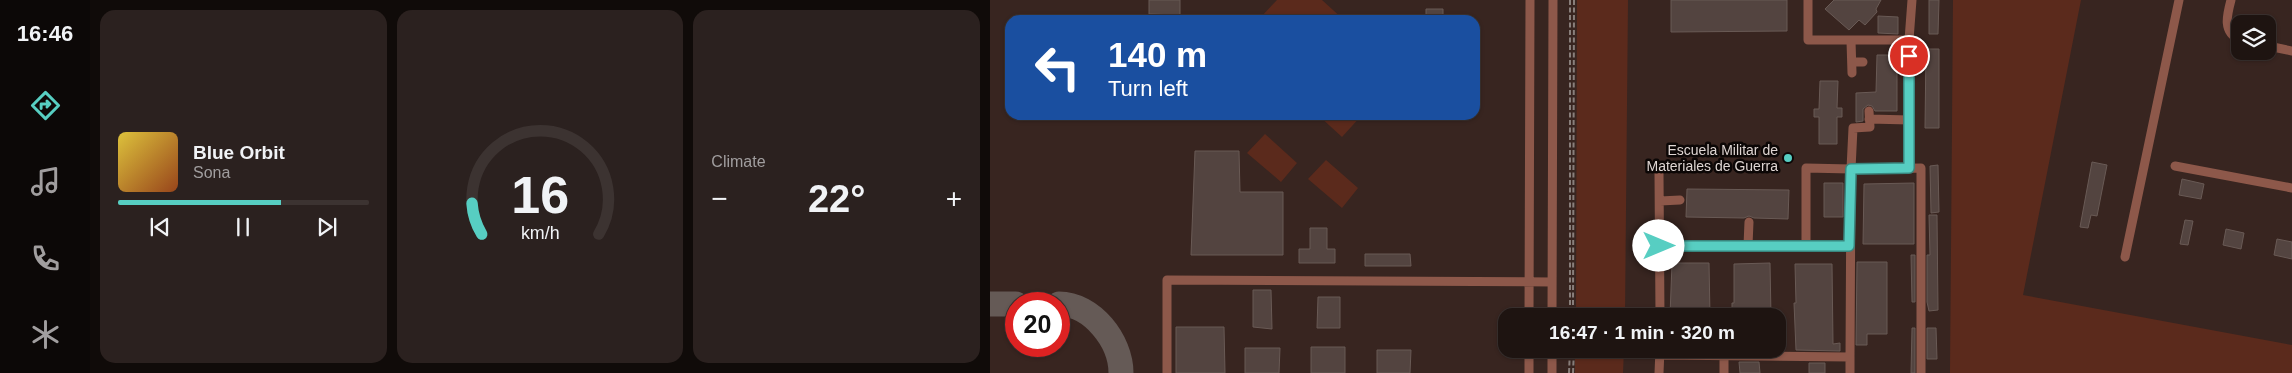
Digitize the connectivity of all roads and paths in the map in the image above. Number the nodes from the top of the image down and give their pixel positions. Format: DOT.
graph roads {
  1 [pos="1530,0"];
  2 [pos="1553,0"];
  3 [pos="1570,0"];
  4 [pos="1574,0"];
  5 [pos="1808,0"];
  6 [pos="1912,0"];
  7 [pos="2179,0"];
  8 [pos="2231,0"];
  9 [pos="2231,33"];
  10 [pos="1909,40"];
  11 [pos="1851,42"];
  12 [pos="2276,48"];
  13 [pos="2292,51"];
  14 [pos="1852,62"];
  15 [pos="1863,62"];
  16 [pos="1852,73"];
  17 [pos="1910,120"];
  18 [pos="2175,166"];
  19 [pos="1909,168"];
  20 [pos="1851,169"];
  21 [pos="1660,174"];
  22 [pos="2292,188"];
  23 [pos="1680,200"];
  24 [pos="1660,201"];
  25 [pos="1749,222"];
  26 [pos="1748,245"];
  27 [pos="1659,246"];
  28 [pos="1849,246"];
  29 [pos="1806,247"];
  30 [pos="2125,257"];
  31 [pos="1529,282"];
  32 [pos="1552,282"];
  33 [pos="1529,308"];
  34 [pos="1552,308"];
  35 [pos="1570,308"];
  36 [pos="1573,308"];
  37 [pos="1660,308"];
  38 [pos="1786,355"];
  39 [pos="1850,357"];
  40 [pos="1529,358"];
  41 [pos="1552,358"];
  42 [pos="1570,358"];
  43 [pos="1574,358"];
  44 [pos="1660,358"];
  45 [pos="1724,358"];
  46 [pos="1167,373"];
  47 [pos="1528,373"];
  48 [pos="1552,373"];
  49 [pos="1569,373"];
  50 [pos="1573,373"];
  51 [pos="1659,373"];
  52 [pos="1724,373"];
  53 [pos="1850,373"];
  54 [pos="1921,373"];
  1 -- 31 [label="street"];
  2 -- 32 [label="street"];
  3 -- 35 [label="path"];
  4 -- 36 [label="path"];
  5 -- 11 [label="street"];
  6 -- 10 [label="street"];
  7 -- 30 [label="street"];
  8 -- 9 [label="street"];
  10 -- 11 [label="street"];
  10 -- 17 [label="street"];
  11 -- 14 [label="street"];
  12 -- 13 [label="street"];
  14 -- 15 [label="street"];
  14 -- 16 [label="street"];
  17 -- 19 [label="street"];
  17 -- 20 [label="street"];
  18 -- 22 [label="street"];
  19 -- 20 [label="street"];
  19 -- 54 [label="street"];
  20 -- 28 [label="street"];
  20 -- 29 [label="street"];
  21 -- 24 [label="street"];
  23 -- 24 [label="street"];
  24 -- 27 [label="street"];
  25 -- 26 [label="street"];
  26 -- 27 [label="street"];
  26 -- 29 [label="street"];
  27 -- 37 [label="street"];
  28 -- 29 [label="street"];
  28 -- 39 [label="street"];
  31 -- 32 [label="street"];
  31 -- 33 [label="street"];
  31 -- 46 [label="street"];
  32 -- 34 [label="street"];
  38 -- 39 [label="street"];
  39 -- 53 [label="street"];
  40 -- 47 [label="street"];
  41 -- 48 [label="street"];
  42 -- 49 [label="path"];
  43 -- 50 [label="path"];
  44 -- 51 [label="street"];
  45 -- 52 [label="street"];
}
